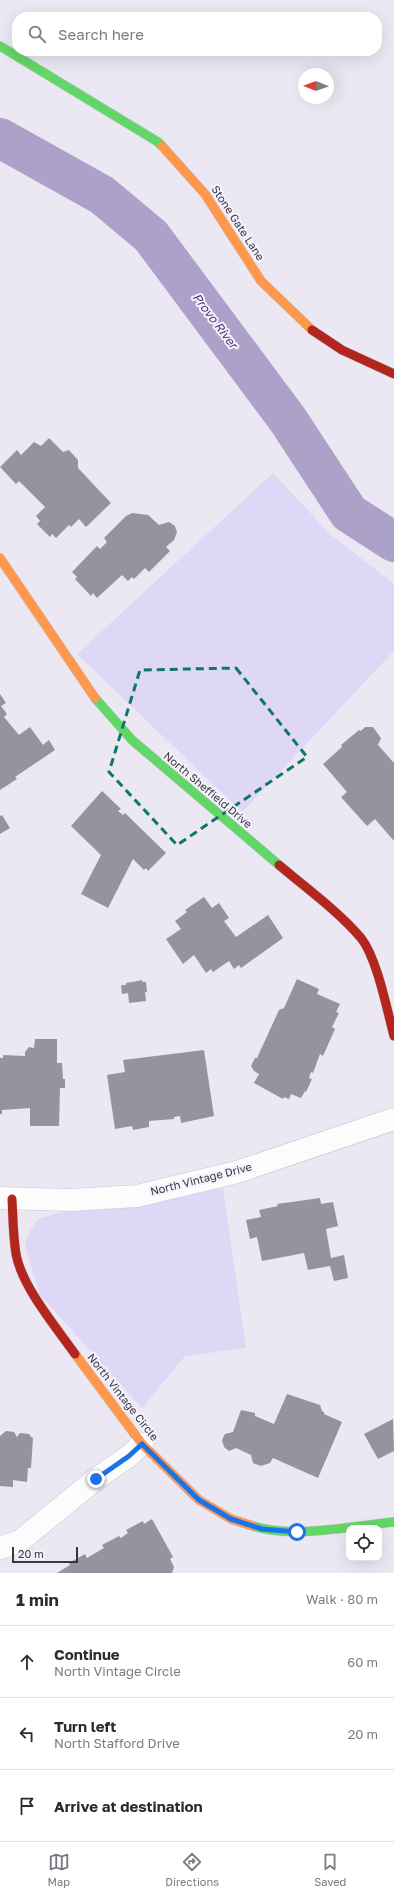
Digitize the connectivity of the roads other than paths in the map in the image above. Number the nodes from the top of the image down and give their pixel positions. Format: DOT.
graph roads {
  1 [pos="0,46"];
  2 [pos="12,53"];
  3 [pos="16,56"];
  4 [pos="394,374"];
  5 [pos="0,558"];
  6 [pos="394,1036"];
  7 [pos="394,1119"];
  8 [pos="6,1199"];
  9 [pos="142,1444"];
  10 [pos="394,1522"];
  11 [pos="0,1548"];
  1 -- 2 [label="street, Stone Gate Lane"];
  3 -- 4 [label="street, Stone Gate Lane"];
  5 -- 6 [label="street, North Sheffield Drive"];
  7 -- 8 [label="street, North Vintage Drive"];
  8 -- 9 [label="street, North Vintage Circle"];
  9 -- 10 [label="street, North Vintage Circle"];
  9 -- 11 [label="street"];
}
